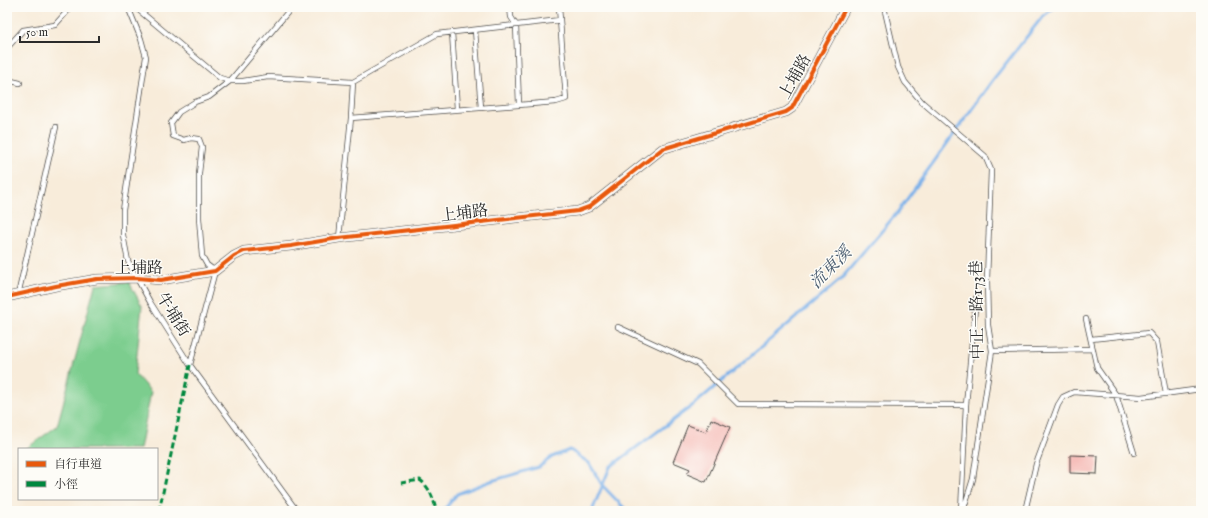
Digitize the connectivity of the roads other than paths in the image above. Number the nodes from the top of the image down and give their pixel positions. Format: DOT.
graph roads {
  1 [pos="70,7"];
  2 [pos="128,7"];
  3 [pos="135,7"];
  4 [pos="292,7"];
  5 [pos="510,7"];
  6 [pos="559,7"];
  7 [pos="846,7"];
  8 [pos="884,7"];
  9 [pos="560,20"];
  10 [pos="516,25"];
  11 [pos="475,30"];
  12 [pos="452,32"];
  13 [pos="7,48"];
  14 [pos="7,80"];
  15 [pos="230,81"];
  16 [pos="353,82"];
  17 [pos="20,83"];
  18 [pos="519,104"];
  19 [pos="481,108"];
  20 [pos="457,110"];
  21 [pos="351,118"];
  22 [pos="56,127"];
  23 [pos="339,238"];
  24 [pos="215,272"];
  25 [pos="137,278"];
  26 [pos="18,295"];
  27 [pos="7,297"];
  28 [pos="976,298"];
  29 [pos="1086,318"];
  30 [pos="618,327"];
  31 [pos="1092,339"];
  32 [pos="1093,349"];
  33 [pos="992,351"];
  34 [pos="190,365"];
  35 [pos="1201,389"];
  36 [pos="1166,394"];
  37 [pos="1116,395"];
  38 [pos="966,405"];
  39 [pos="1134,453"];
  40 [pos="297,511"];
  41 [pos="962,511"];
  42 [pos="1025,511"];
  1 -- 13 [label="lane"];
  2 -- 25 [label="lane, 牛埔街"];
  3 -- 15 [label="lane"];
  4 -- 15 [label="lane"];
  5 -- 10 [label="lane"];
  6 -- 9 [label="lane"];
  7 -- 23 [label="street, 上埔路"];
  8 -- 33 [label="lane, 中正一路173巷"];
  9 -- 10 [label="lane"];
  9 -- 18 [label="lane"];
  10 -- 11 [label="lane"];
  10 -- 18 [label="lane"];
  11 -- 12 [label="lane"];
  11 -- 19 [label="lane"];
  12 -- 16 [label="lane"];
  12 -- 20 [label="lane"];
  14 -- 17 [label="lane"];
  15 -- 16 [label="lane"];
  15 -- 24 [label="lane"];
  16 -- 21 [label="lane"];
  18 -- 19 [label="lane"];
  19 -- 20 [label="lane"];
  20 -- 21 [label="lane"];
  21 -- 23 [label="lane"];
  22 -- 26 [label="lane"];
  23 -- 24 [label="street, 上埔路"];
  24 -- 25 [label="street, 上埔路"];
  24 -- 34 [label="lane"];
  25 -- 26 [label="street, 上埔路"];
  25 -- 34 [label="lane, 牛埔街"];
  26 -- 27 [label="street, 上埔路"];
  28 -- 38 [label="lane"];
  29 -- 31 [label="lane"];
  30 -- 38 [label="lane"];
  31 -- 32 [label="lane"];
  31 -- 36 [label="lane"];
  32 -- 33 [label="lane"];
  32 -- 37 [label="lane"];
  33 -- 41 [label="lane, 中正一路173巷"];
  34 -- 40 [label="lane, 牛埔街"];
  35 -- 36 [label="lane"];
  36 -- 37 [label="lane"];
  37 -- 39 [label="lane"];
  37 -- 42 [label="lane"];
  38 -- 41 [label="lane"];
}
